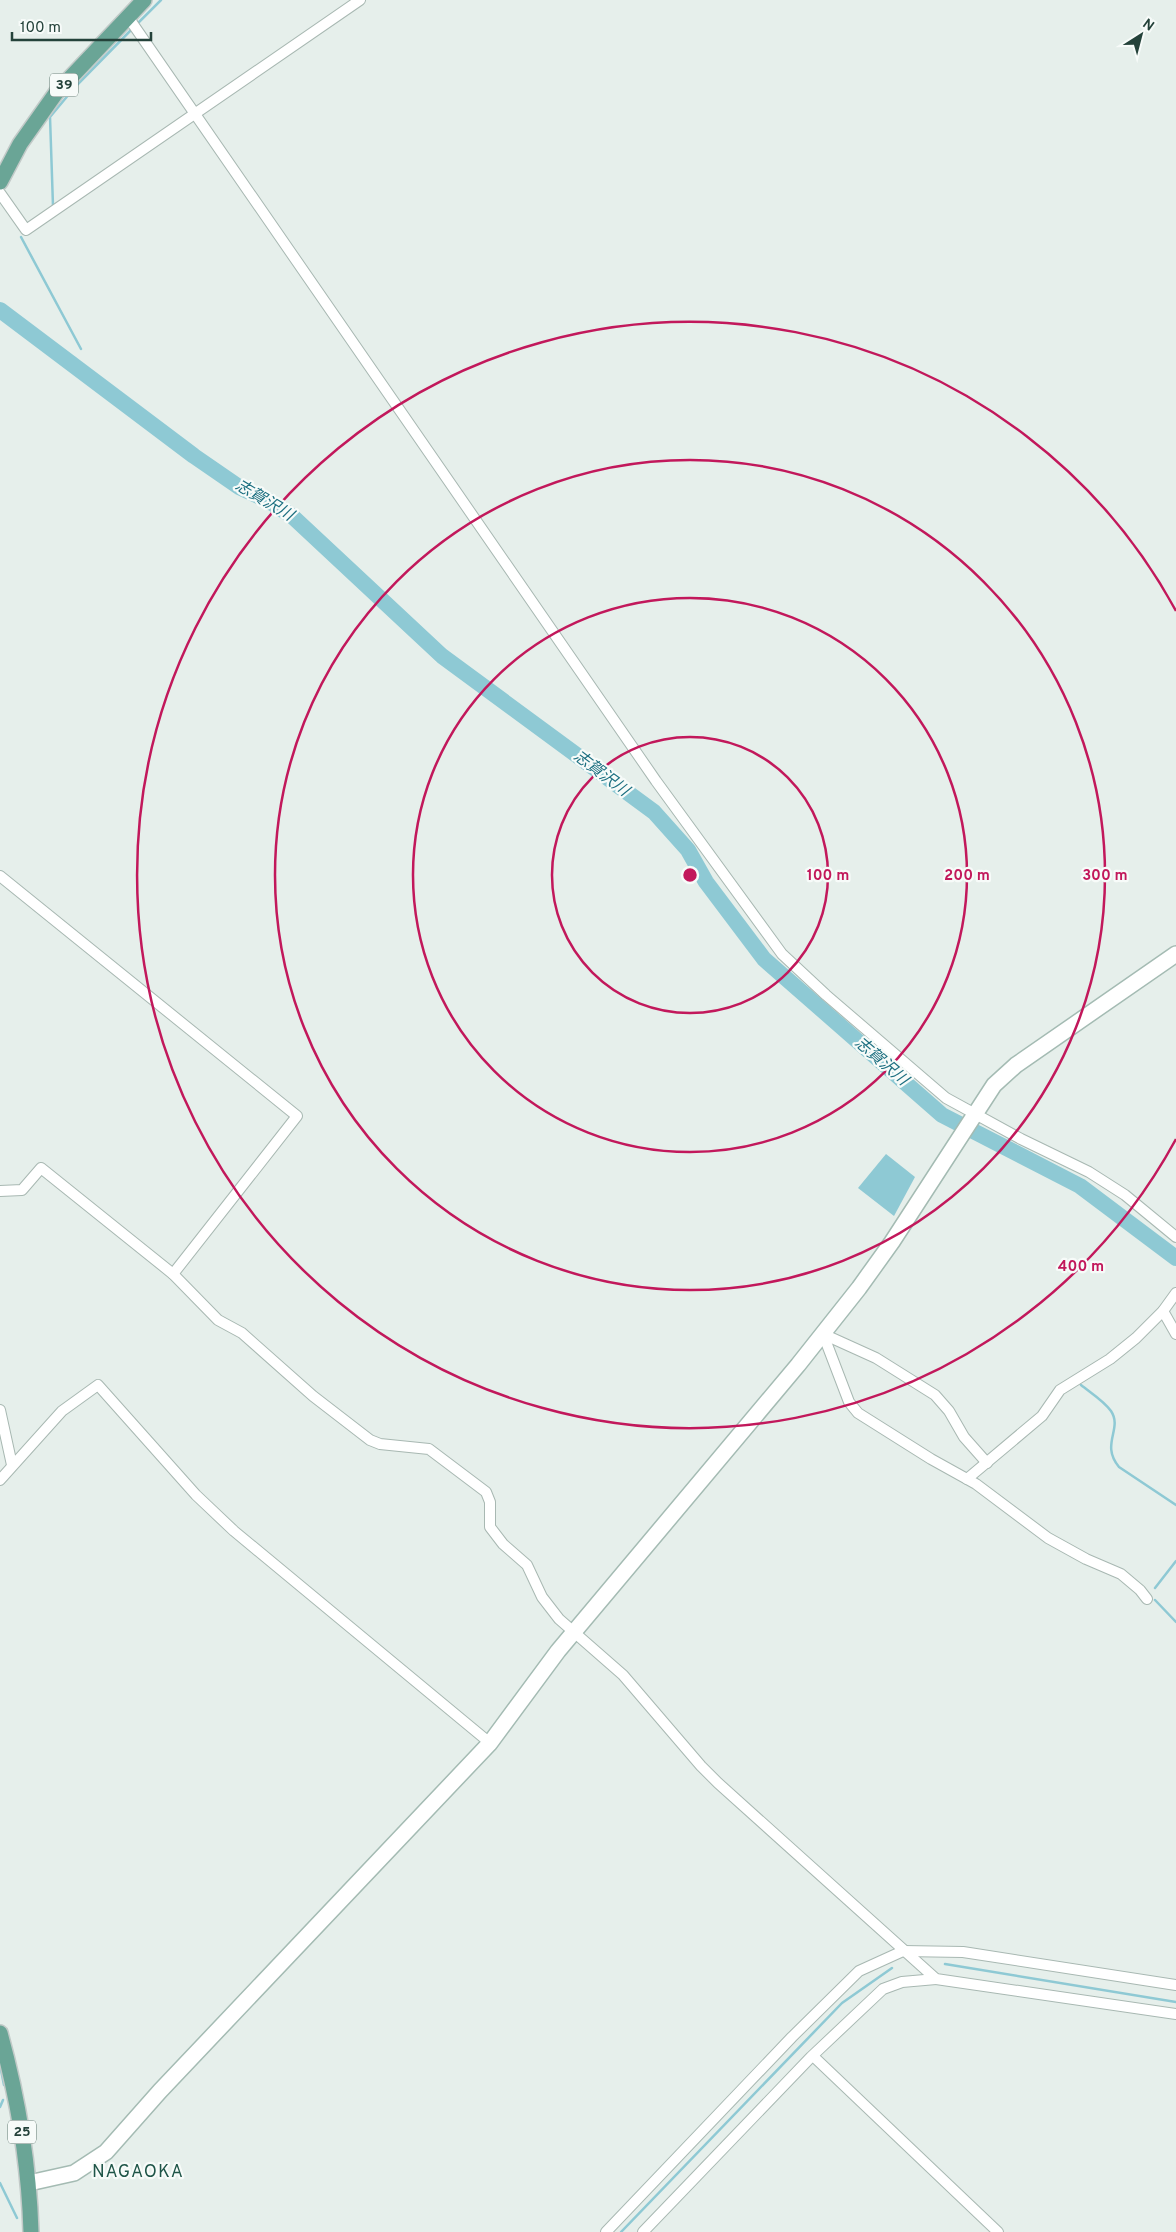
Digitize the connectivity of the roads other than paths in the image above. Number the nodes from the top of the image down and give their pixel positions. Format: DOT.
graph roads {
  1 [pos="144,0"];
  2 [pos="360,0"];
  3 [pos="128,17"];
  4 [pos="195,115"];
  5 [pos="7,157"];
  6 [pos="0,182"];
  7 [pos="0,193"];
  8 [pos="0,876"];
  9 [pos="1176,954"];
  10 [pos="972,1116"];
  11 [pos="0,1191"];
  12 [pos="1176,1237"];
  13 [pos="173,1274"];
  14 [pos="1176,1293"];
  15 [pos="1163,1311"];
  16 [pos="823,1334"];
  17 [pos="1176,1334"];
  18 [pos="0,1410"];
  19 [pos="987,1464"];
  20 [pos="12,1465"];
  21 [pos="967,1479"];
  22 [pos="0,1480"];
  23 [pos="1147,1599"];
  24 [pos="573,1633"];
  25 [pos="490,1743"];
  26 [pos="903,1951"];
  27 [pos="936,1979"];
  28 [pos="1176,1984"];
  29 [pos="1176,2014"];
  30 [pos="0,2033"];
  31 [pos="813,2056"];
  32 [pos="30,2183"];
  33 [pos="31,2232"];
  34 [pos="606,2232"];
  35 [pos="643,2232"];
  36 [pos="998,2232"];
  1 -- 3 [label="main road, 39"];
  2 -- 4 [label="street"];
  3 -- 4 [label="street"];
  3 -- 5 [label="main road, 39"];
  4 -- 7 [label="street"];
  4 -- 10 [label="street"];
  5 -- 6 [label="main road, 39"];
  8 -- 13 [label="street"];
  9 -- 10 [label="street"];
  10 -- 12 [label="street"];
  10 -- 16 [label="street"];
  11 -- 13 [label="street"];
  13 -- 24 [label="street"];
  14 -- 15 [label="street"];
  15 -- 17 [label="street"];
  15 -- 19 [label="street"];
  16 -- 19 [label="street"];
  16 -- 21 [label="street"];
  16 -- 24 [label="street"];
  18 -- 20 [label="street"];
  19 -- 21 [label="street"];
  20 -- 22 [label="street"];
  20 -- 25 [label="street"];
  21 -- 23 [label="street"];
  24 -- 25 [label="street"];
  24 -- 26 [label="street"];
  25 -- 32 [label="street"];
  26 -- 27 [label="street"];
  26 -- 28 [label="street"];
  26 -- 34 [label="street"];
  27 -- 29 [label="street"];
  27 -- 31 [label="street"];
  30 -- 32 [label="main road, 25"];
  31 -- 35 [label="street"];
  31 -- 36 [label="street"];
  32 -- 33 [label="main road, 25"];
}
